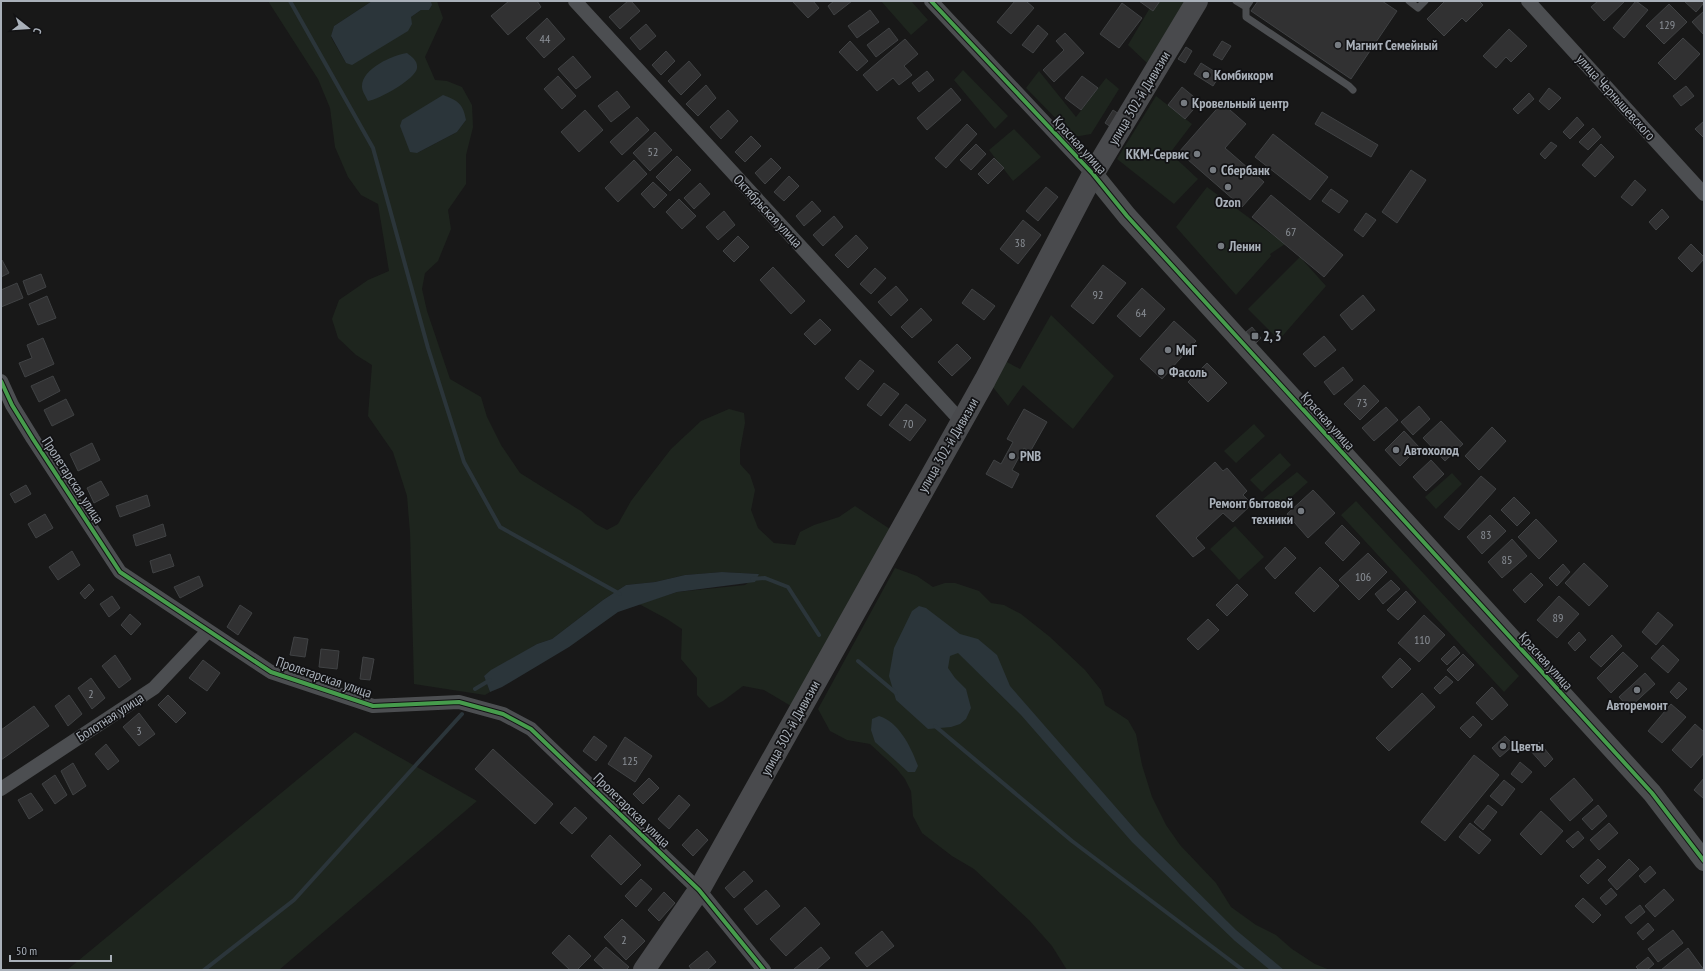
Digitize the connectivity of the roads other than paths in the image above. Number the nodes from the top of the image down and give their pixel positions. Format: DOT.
graph roads {
  1 [pos="575,1"];
  2 [pos="931,1"];
  3 [pos="1198,1"];
  4 [pos="1236,1"];
  5 [pos="1409,1"];
  6 [pos="1425,1"];
  7 [pos="1528,1"];
  8 [pos="1248,4"];
  9 [pos="1353,90"];
  10 [pos="1093,174"];
  11 [pos="1704,194"];
  12 [pos="1,381"];
  13 [pos="962,421"];
  14 [pos="208,631"];
  15 [pos="1,789"];
  16 [pos="1704,861"];
  17 [pos="699,890"];
  18 [pos="644,970"];
  19 [pos="764,970"];
  1 -- 13 [label="street, Октябрьская улица"];
  2 -- 10 [label="street, Красная улица"];
  3 -- 10 [label="main road, улица 302-й Дивизии"];
  4 -- 8 [label="lane"];
  5 -- 6 [label="lane"];
  7 -- 11 [label="street, улица Чернышевского"];
  8 -- 9 [label="lane"];
  10 -- 13 [label="main road, улица 302-й Дивизии"];
  10 -- 16 [label="street, Красная улица"];
  12 -- 14 [label="street, Пролетарская улица"];
  13 -- 17 [label="main road, улица 302-й Дивизии"];
  14 -- 15 [label="street, Болотная улица"];
  14 -- 17 [label="street, Пролетарская улица"];
  17 -- 18 [label="main road, улица 302-й Дивизии"];
  17 -- 19 [label="street, Пролетарская улица"];
}
